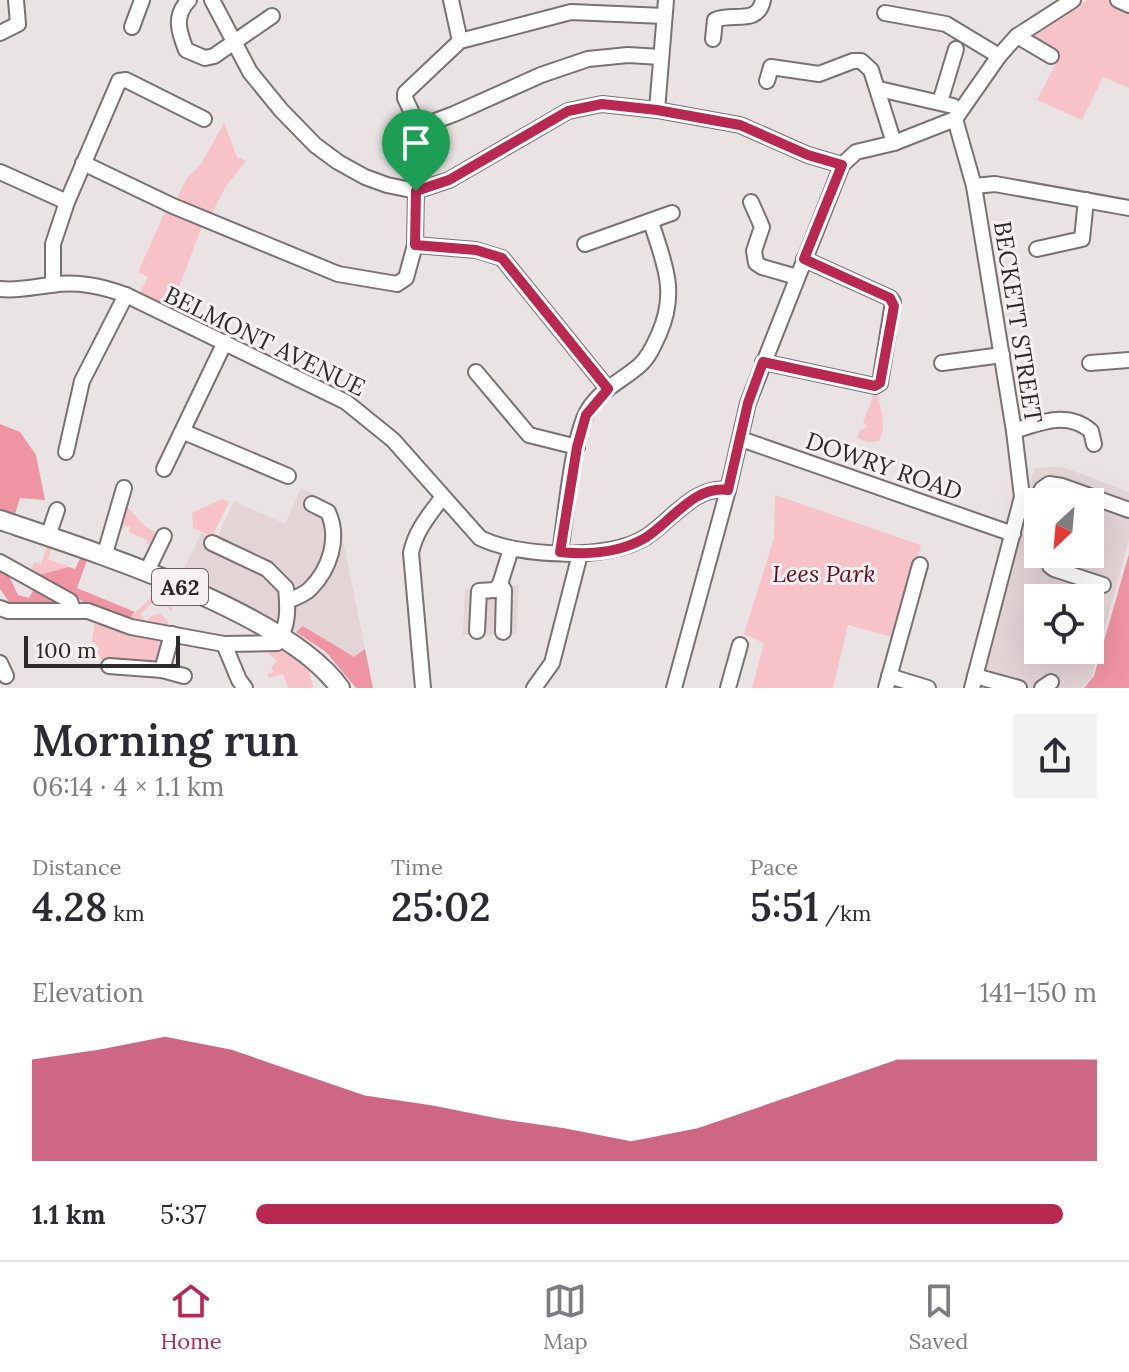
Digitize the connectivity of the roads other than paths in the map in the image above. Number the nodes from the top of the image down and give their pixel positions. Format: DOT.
graph roads {
  1 [pos="16,0"];
  2 [pos="142,0"];
  3 [pos="189,0"];
  4 [pos="213,0"];
  5 [pos="451,0"];
  6 [pos="666,0"];
  7 [pos="763,0"];
  8 [pos="1118,0"];
  9 [pos="1071,1"];
  10 [pos="1129,5"];
  11 [pos="571,6"];
  12 [pos="885,13"];
  13 [pos="272,16"];
  14 [pos="664,16"];
  15 [pos="132,27"];
  16 [pos="0,33"];
  17 [pos="1017,36"];
  18 [pos="713,39"];
  19 [pos="460,41"];
  20 [pos="235,43"];
  21 [pos="956,49"];
  22 [pos="999,56"];
  23 [pos="1051,56"];
  24 [pos="661,57"];
  25 [pos="767,81"];
  26 [pos="879,89"];
  27 [pos="950,109"];
  28 [pos="657,110"];
  29 [pos="204,119"];
  30 [pos="419,128"];
  31 [pos="403,133"];
  32 [pos="894,143"];
  33 [pos="83,163"];
  34 [pos="842,165"];
  35 [pos="0,172"];
  36 [pos="974,186"];
  37 [pos="416,191"];
  38 [pos="1086,200"];
  39 [pos="67,202"];
  40 [pos="751,202"];
  41 [pos="1129,208"];
  42 [pos="672,213"];
  43 [pos="651,222"];
  44 [pos="585,244"];
  45 [pos="415,245"];
  46 [pos="1037,249"];
  47 [pos="804,259"];
  48 [pos="797,277"];
  49 [pos="53,284"];
  50 [pos="0,289"];
  51 [pos="126,295"];
  52 [pos="225,342"];
  53 [pos="1002,355"];
  54 [pos="1129,360"];
  55 [pos="763,362"];
  56 [pos="942,363"];
  57 [pos="1090,363"];
  58 [pos="476,372"];
  59 [pos="608,389"];
  60 [pos="1014,431"];
  61 [pos="184,432"];
  62 [pos="741,439"];
  63 [pos="1094,444"];
  64 [pos="577,447"];
  65 [pos="66,452"];
  66 [pos="164,469"];
  67 [pos="288,476"];
  68 [pos="124,488"];
  69 [pos="1026,488"];
  70 [pos="1043,488"];
  71 [pos="1068,488"];
  72 [pos="728,490"];
  73 [pos="442,498"];
  74 [pos="1104,501"];
  75 [pos="312,504"];
  76 [pos="57,510"];
  77 [pos="1129,510"];
  78 [pos="1024,511"];
  79 [pos="0,520"];
  80 [pos="1013,534"];
  81 [pos="48,536"];
  82 [pos="164,536"];
  83 [pos="212,543"];
  84 [pos="511,549"];
  85 [pos="560,552"];
  86 [pos="580,554"];
  87 [pos="104,557"];
  88 [pos="0,562"];
  89 [pos="920,565"];
  90 [pos="1053,568"];
  91 [pos="146,573"];
  92 [pos="500,584"];
  93 [pos="1100,584"];
  94 [pos="287,601"];
  95 [pos="0,608"];
  96 [pos="73,610"];
  97 [pos="477,631"];
  98 [pos="503,632"];
  99 [pos="172,634"];
  100 [pos="281,637"];
  101 [pos="224,644"];
  102 [pos="740,645"];
  103 [pos="109,666"];
  104 [pos="162,670"];
  105 [pos="184,676"];
  106 [pos="887,682"];
  107 [pos="973,682"];
  108 [pos="245,688"];
  109 [pos="340,688"];
  110 [pos="423,688"];
  111 [pos="534,688"];
  112 [pos="674,688"];
  113 [pos="728,688"];
  114 [pos="928,688"];
  115 [pos="1019,688"];
  1 -- 16 [label="street"];
  2 -- 15 [label="street"];
  3 -- 20 [label="street"];
  4 -- 20 [label="street"];
  5 -- 19 [label="street"];
  6 -- 14 [label="street"];
  7 -- 18 [label="street"];
  8 -- 10 [label="street"];
  9 -- 17 [label="street"];
  11 -- 14 [label="street"];
  11 -- 19 [label="street"];
  12 -- 22 [label="street"];
  13 -- 20 [label="street"];
  14 -- 24 [label="street"];
  17 -- 22 [label="street"];
  17 -- 23 [label="street"];
  19 -- 30 [label="street"];
  20 -- 37 [label="street"];
  21 -- 27 [label="street"];
  22 -- 27 [label="street"];
  24 -- 28 [label="street"];
  24 -- 30 [label="street"];
  25 -- 26 [label="street"];
  26 -- 27 [label="street"];
  26 -- 32 [label="street"];
  27 -- 32 [label="street"];
  27 -- 36 [label="street, BECKETT STREET"];
  28 -- 34 [label="street"];
  28 -- 37 [label="street"];
  29 -- 33 [label="street"];
  30 -- 31 [label="street"];
  32 -- 34 [label="street"];
  33 -- 39 [label="street"];
  33 -- 45 [label="street"];
  34 -- 47 [label="street"];
  35 -- 39 [label="street"];
  36 -- 38 [label="street"];
  36 -- 53 [label="street, BECKETT STREET"];
  37 -- 45 [label="street"];
  38 -- 41 [label="street"];
  38 -- 46 [label="street"];
  39 -- 49 [label="street"];
  40 -- 48 [label="street"];
  42 -- 43 [label="street"];
  43 -- 44 [label="street"];
  43 -- 59 [label="street"];
  45 -- 59 [label="street"];
  47 -- 48 [label="street"];
  47 -- 55 [label="street"];
  48 -- 55 [label="street"];
  49 -- 50 [label="street, BELMONT AVENUE"];
  49 -- 51 [label="street, BELMONT AVENUE"];
  51 -- 52 [label="street, BELMONT AVENUE"];
  51 -- 65 [label="street"];
  52 -- 61 [label="street"];
  52 -- 73 [label="street, BELMONT AVENUE"];
  53 -- 56 [label="street"];
  53 -- 60 [label="street, BECKETT STREET"];
  54 -- 57 [label="street"];
  55 -- 62 [label="street"];
  58 -- 64 [label="street"];
  59 -- 64 [label="street"];
  60 -- 63 [label="street"];
  60 -- 69 [label="street, BECKETT STREET"];
  61 -- 66 [label="street"];
  61 -- 67 [label="street"];
  62 -- 72 [label="street"];
  62 -- 80 [label="street, DOWRY ROAD"];
  64 -- 85 [label="street"];
  68 -- 87 [label="street"];
  70 -- 71 [label="street"];
  72 -- 86 [label="street, BELMONT AVENUE"];
  72 -- 112 [label="street"];
  73 -- 84 [label="street, BELMONT AVENUE"];
  73 -- 110 [label="street"];
  74 -- 77 [label="street"];
  75 -- 94 [label="street"];
  76 -- 81 [label="street"];
  78 -- 80 [label="street, BECKETT STREET"];
  79 -- 81 [label="main road, A62"];
  80 -- 107 [label="street, BECKETT STREET"];
  81 -- 87 [label="main road, A62"];
  82 -- 91 [label="street"];
  83 -- 94 [label="street"];
  84 -- 85 [label="street, BELMONT AVENUE"];
  84 -- 92 [label="street"];
  85 -- 86 [label="street, BELMONT AVENUE"];
  86 -- 111 [label="street"];
  87 -- 91 [label="main road, A62"];
  88 -- 96 [label="street"];
  89 -- 106 [label="street"];
  90 -- 93 [label="street"];
  91 -- 100 [label="main road, A62"];
  92 -- 97 [label="street"];
  92 -- 98 [label="street"];
  94 -- 100 [label="street"];
  95 -- 96 [label="street"];
  96 -- 99 [label="street"];
  99 -- 101 [label="street"];
  99 -- 104 [label="street"];
  100 -- 101 [label="street"];
  100 -- 109 [label="main road, A62"];
  101 -- 108 [label="street"];
  102 -- 113 [label="street"];
  103 -- 104 [label="street"];
  104 -- 105 [label="street"];
  106 -- 114 [label="street"];
  107 -- 115 [label="street"];
}
